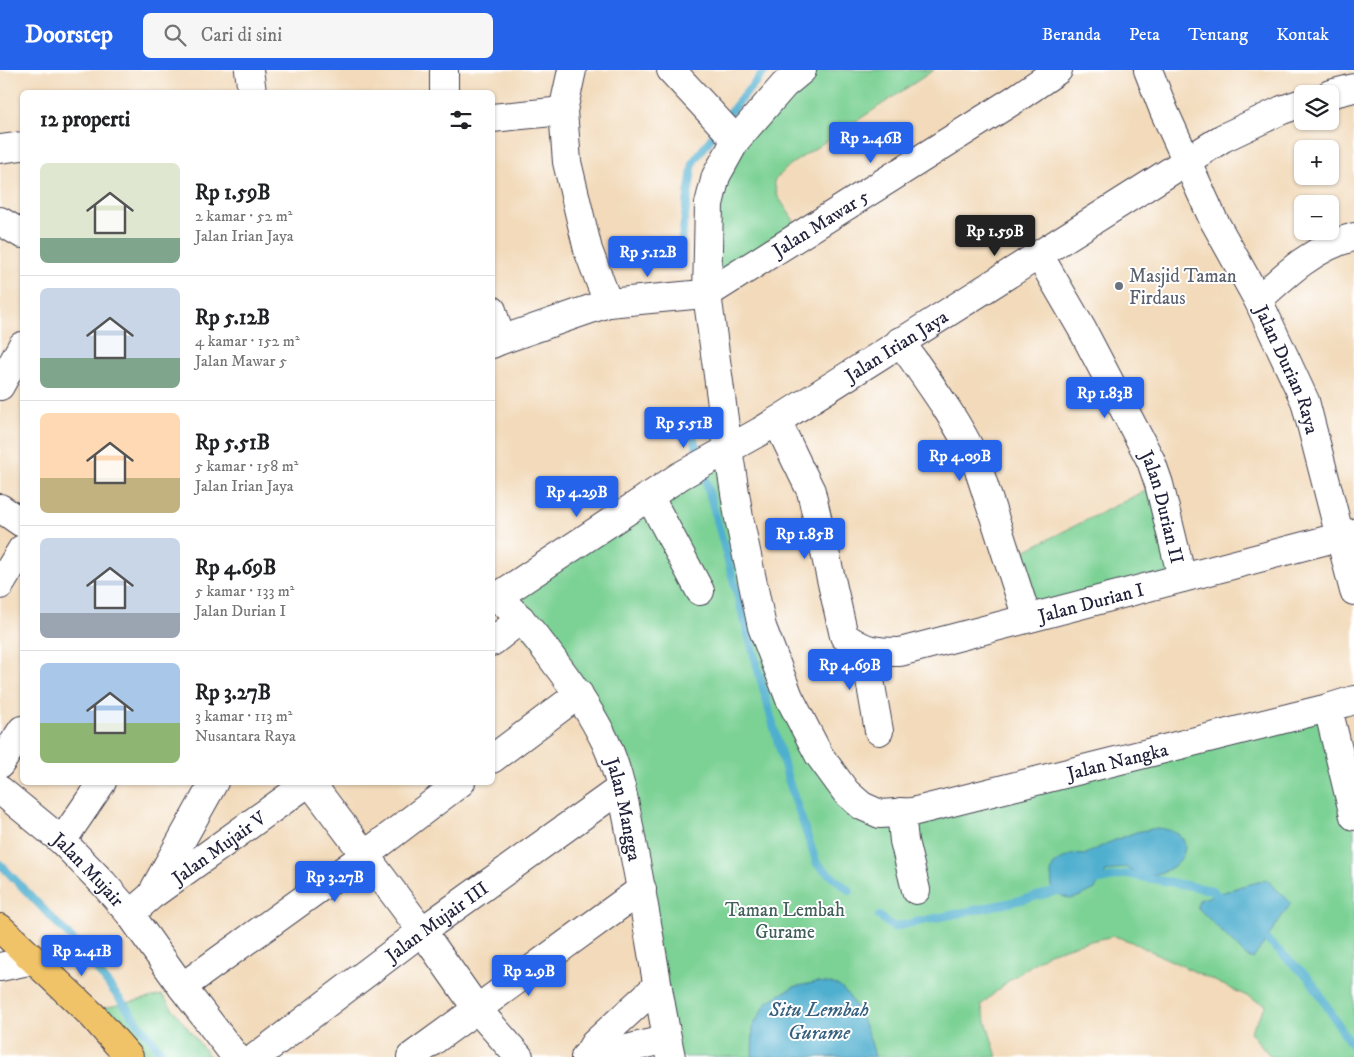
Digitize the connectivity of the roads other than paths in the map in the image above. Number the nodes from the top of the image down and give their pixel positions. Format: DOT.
graph roads {
  1 [pos="249,70"];
  2 [pos="444,70"];
  3 [pos="555,70"];
  4 [pos="572,70"];
  5 [pos="671,70"];
  6 [pos="802,70"];
  7 [pos="1058,70"];
  8 [pos="1148,70"];
  9 [pos="1354,88"];
  10 [pos="252,90"];
  11 [pos="444,90"];
  12 [pos="1339,92"];
  13 [pos="1294,106"];
  14 [pos="564,112"];
  15 [pos="495,118"];
  16 [pos="736,140"];
  17 [pos="20,146"];
  18 [pos="0,150"];
  19 [pos="1187,161"];
  20 [pos="0,221"];
  21 [pos="20,233"];
  22 [pos="1354,237"];
  23 [pos="1039,255"];
  24 [pos="700,294"];
  25 [pos="1258,300"];
  26 [pos="608,303"];
  27 [pos="495,329"];
  28 [pos="900,341"];
  29 [pos="497,342"];
  30 [pos="20,350"];
  31 [pos="0,386"];
  32 [pos="777,421"];
  33 [pos="719,454"];
  34 [pos="649,496"];
  35 [pos="0,508"];
  36 [pos="20,523"];
  37 [pos="1347,535"];
  38 [pos="20,552"];
  39 [pos="1182,578"];
  40 [pos="0,585"];
  41 [pos="700,591"];
  42 [pos="1354,591"];
  43 [pos="495,595"];
  44 [pos="1027,618"];
  45 [pos="521,620"];
  46 [pos="495,640"];
  47 [pos="877,652"];
  48 [pos="579,694"];
  49 [pos="1354,700"];
  50 [pos="1328,708"];
  51 [pos="880,731"];
  52 [pos="20,733"];
  53 [pos="495,757"];
  54 [pos="0,764"];
  55 [pos="100,785"];
  56 [pos="212,785"];
  57 [pos="305,785"];
  58 [pos="311,785"];
  59 [pos="457,785"];
  60 [pos="621,788"];
  61 [pos="0,790"];
  62 [pos="1353,805"];
  63 [pos="891,813"];
  64 [pos="62,841"];
  65 [pos="365,855"];
  66 [pos="642,889"];
  67 [pos="916,890"];
  68 [pos="152,895"];
  69 [pos="130,914"];
  70 [pos="0,928"];
  71 [pos="422,931"];
  72 [pos="33,960"];
  73 [pos="0,967"];
  74 [pos="657,986"];
  75 [pos="182,987"];
  76 [pos="477,1009"];
  77 [pos="669,1048"];
  78 [pos="130,1057"];
  79 [pos="236,1057"];
  80 [pos="256,1057"];
  81 [pos="411,1057"];
  82 [pos="519,1057"];
  83 [pos="586,1057"];
  1 -- 10 [label="street"];
  2 -- 11 [label="street"];
  3 -- 14 [label="street"];
  4 -- 14 [label="street"];
  5 -- 16 [label="street"];
  6 -- 16 [label="street"];
  7 -- 24 [label="street, Jalan Mawar 5"];
  8 -- 19 [label="street, Jalan Durian Raya"];
  9 -- 12 [label="street"];
  13 -- 19 [label="street, Jalan Irian Jaya"];
  14 -- 15 [label="street"];
  14 -- 26 [label="street"];
  16 -- 24 [label="street"];
  17 -- 18 [label="street"];
  19 -- 23 [label="street, Jalan Irian Jaya"];
  19 -- 25 [label="street, Jalan Durian Raya"];
  20 -- 21 [label="street"];
  22 -- 25 [label="street"];
  23 -- 28 [label="street, Jalan Irian Jaya"];
  23 -- 39 [label="street, Jalan Durian II"];
  24 -- 26 [label="street"];
  24 -- 33 [label="street"];
  25 -- 37 [label="street, Jalan Durian Raya"];
  26 -- 29 [label="street"];
  27 -- 29 [label="street"];
  28 -- 32 [label="street, Jalan Irian Jaya"];
  28 -- 44 [label="street"];
  30 -- 31 [label="street"];
  32 -- 33 [label="street, Jalan Irian Jaya"];
  32 -- 47 [label="street, Jalan Durian I"];
  33 -- 34 [label="street, Jalan Irian Jaya"];
  33 -- 63 [label="street"];
  34 -- 41 [label="street"];
  34 -- 43 [label="street, Jalan Irian Jaya"];
  35 -- 36 [label="street"];
  37 -- 39 [label="street, Jalan Durian I"];
  37 -- 42 [label="street, Jalan Durian Raya"];
  38 -- 40 [label="street"];
  39 -- 44 [label="street, Jalan Durian I"];
  43 -- 45 [label="street, Jalan Mangga"];
  44 -- 47 [label="street, Jalan Durian I"];
  45 -- 46 [label="street"];
  45 -- 48 [label="street, Jalan Mangga"];
  47 -- 51 [label="street"];
  48 -- 53 [label="street"];
  48 -- 60 [label="street, Jalan Mangga"];
  49 -- 50 [label="street, Jalan Nangka"];
  50 -- 62 [label="street"];
  50 -- 63 [label="street, Jalan Nangka"];
  52 -- 54 [label="street"];
  55 -- 64 [label="street"];
  56 -- 68 [label="street"];
  57 -- 68 [label="street, Jalan Mujair V"];
  58 -- 65 [label="street"];
  59 -- 65 [label="street"];
  60 -- 66 [label="street, Jalan Mangga"];
  60 -- 71 [label="street, Jalan Mujair III"];
  61 -- 64 [label="street, Jalan Mujair"];
  63 -- 67 [label="street"];
  64 -- 69 [label="street, Jalan Mujair"];
  65 -- 71 [label="street"];
  65 -- 75 [label="street"];
  66 -- 74 [label="street, Jalan Mangga"];
  66 -- 76 [label="street"];
  68 -- 69 [label="street, Jalan Mujair V"];
  69 -- 75 [label="street, Jalan Mujair"];
  70 -- 72 [label="main road"];
  71 -- 76 [label="street"];
  71 -- 80 [label="street, Jalan Mujair III"];
  72 -- 73 [label="street"];
  72 -- 78 [label="main road"];
  74 -- 77 [label="street, Jalan Mangga"];
  74 -- 83 [label="street"];
  75 -- 79 [label="street, Jalan Mujair"];
  76 -- 81 [label="street"];
  76 -- 82 [label="street"];
  77 -- 83 [label="street"];
}
